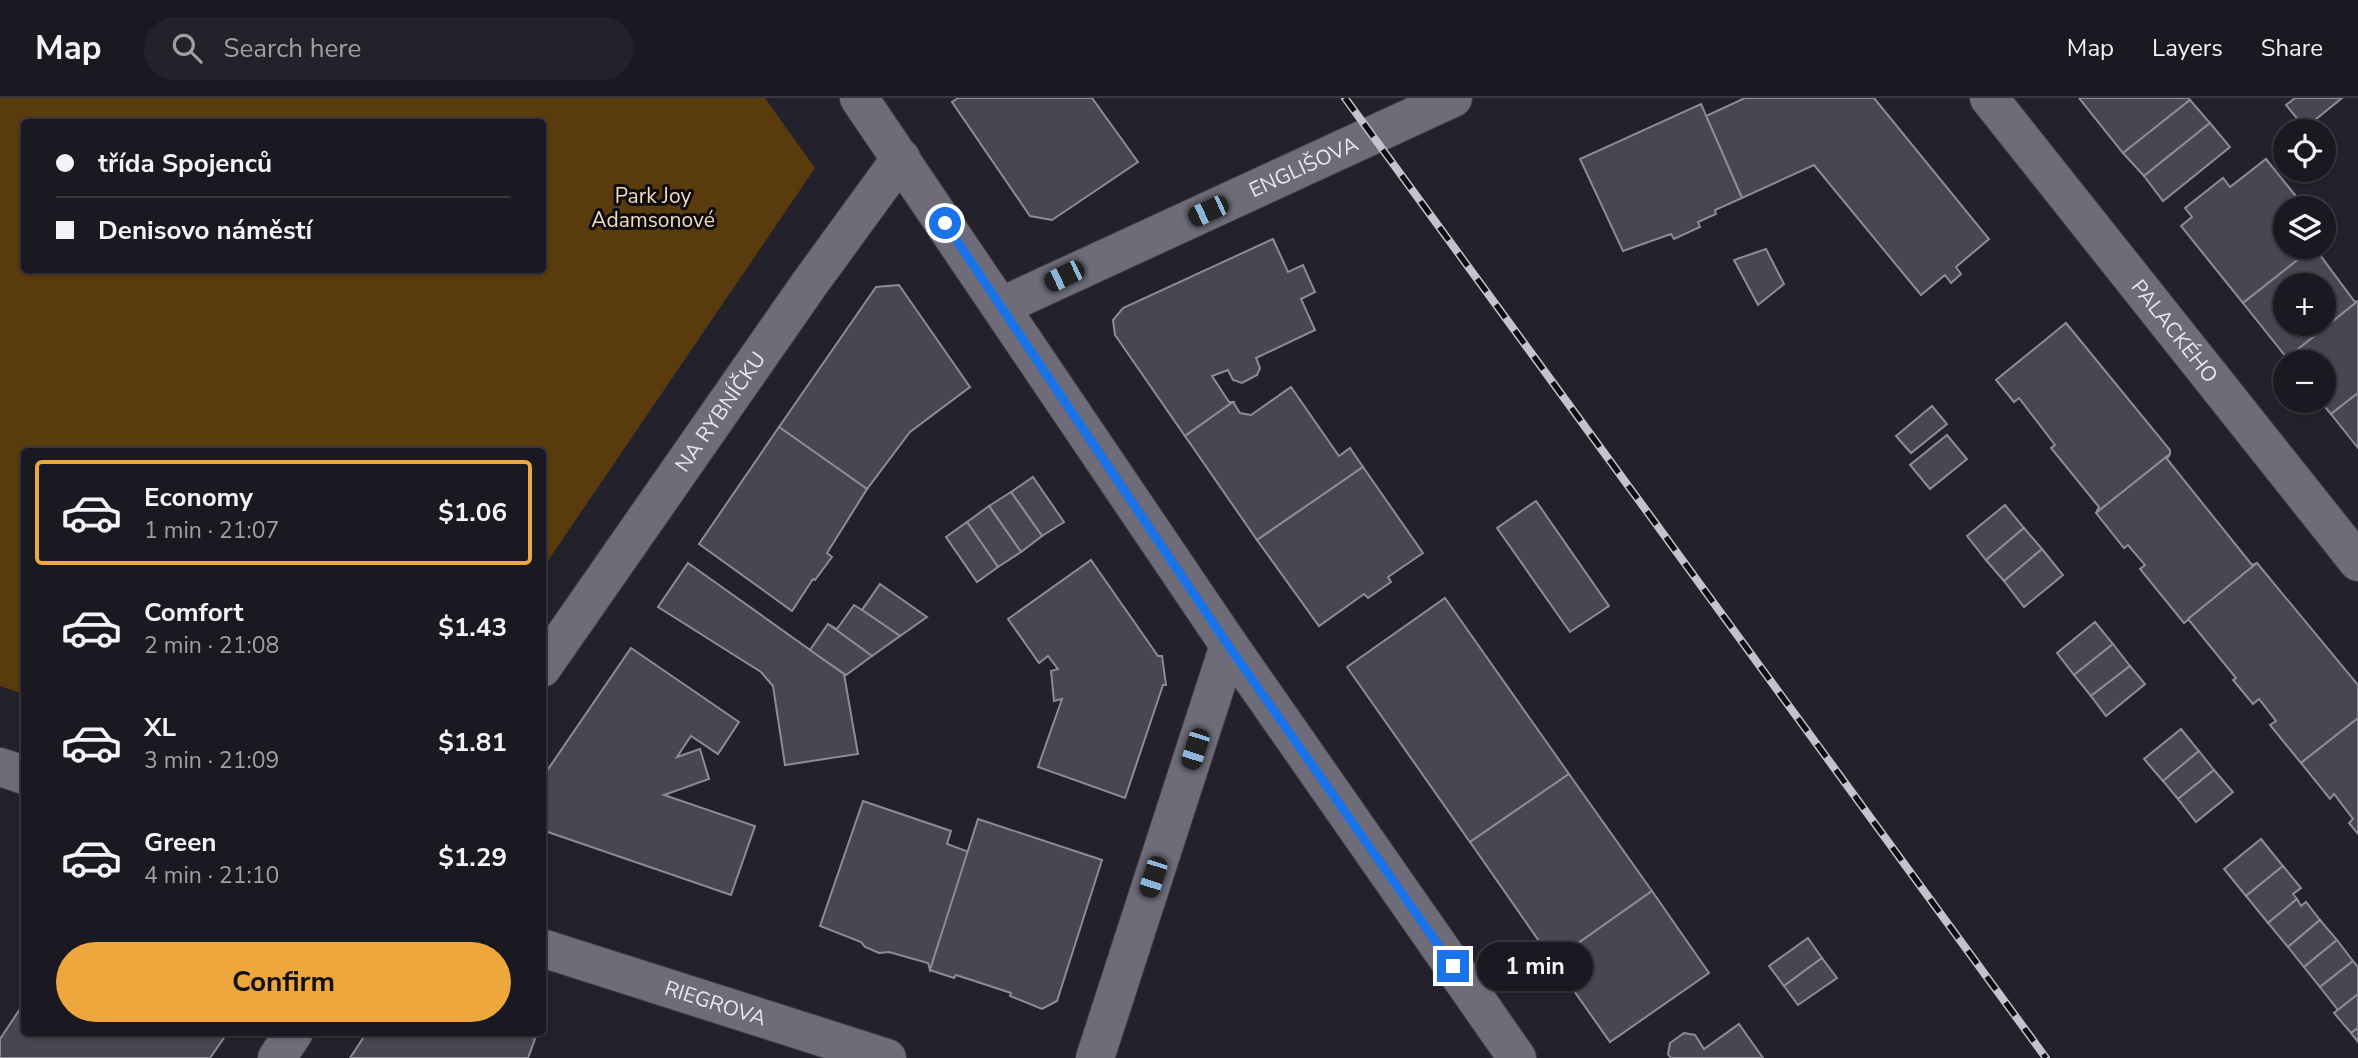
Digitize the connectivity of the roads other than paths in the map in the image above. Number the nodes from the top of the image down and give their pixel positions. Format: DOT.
graph roads {
  1 [pos="859,98"];
  2 [pos="1453,98"];
  3 [pos="1989,98"];
  4 [pos="901,158"];
  5 [pos="1002,306"];
  6 [pos="2358,562"];
  7 [pos="1228,645"];
  8 [pos="546,662"];
  9 [pos="0,767"];
  10 [pos="21,774"];
  11 [pos="546,949"];
  12 [pos="291,1036"];
  13 [pos="277,1058"];
  14 [pos="887,1058"];
  15 [pos="1095,1058"];
  16 [pos="1517,1058"];
  1 -- 4 [label="street"];
  2 -- 5 [label="street, ENGLIŠOVA"];
  3 -- 6 [label="street, PALACKÉHO"];
  4 -- 5 [label="street"];
  4 -- 8 [label="street, NA RYBNÍČKU"];
  5 -- 7 [label="street"];
  7 -- 15 [label="street"];
  7 -- 16 [label="street"];
  9 -- 10 [label="street"];
  11 -- 14 [label="street, RIEGROVA"];
  12 -- 13 [label="street"];
}
